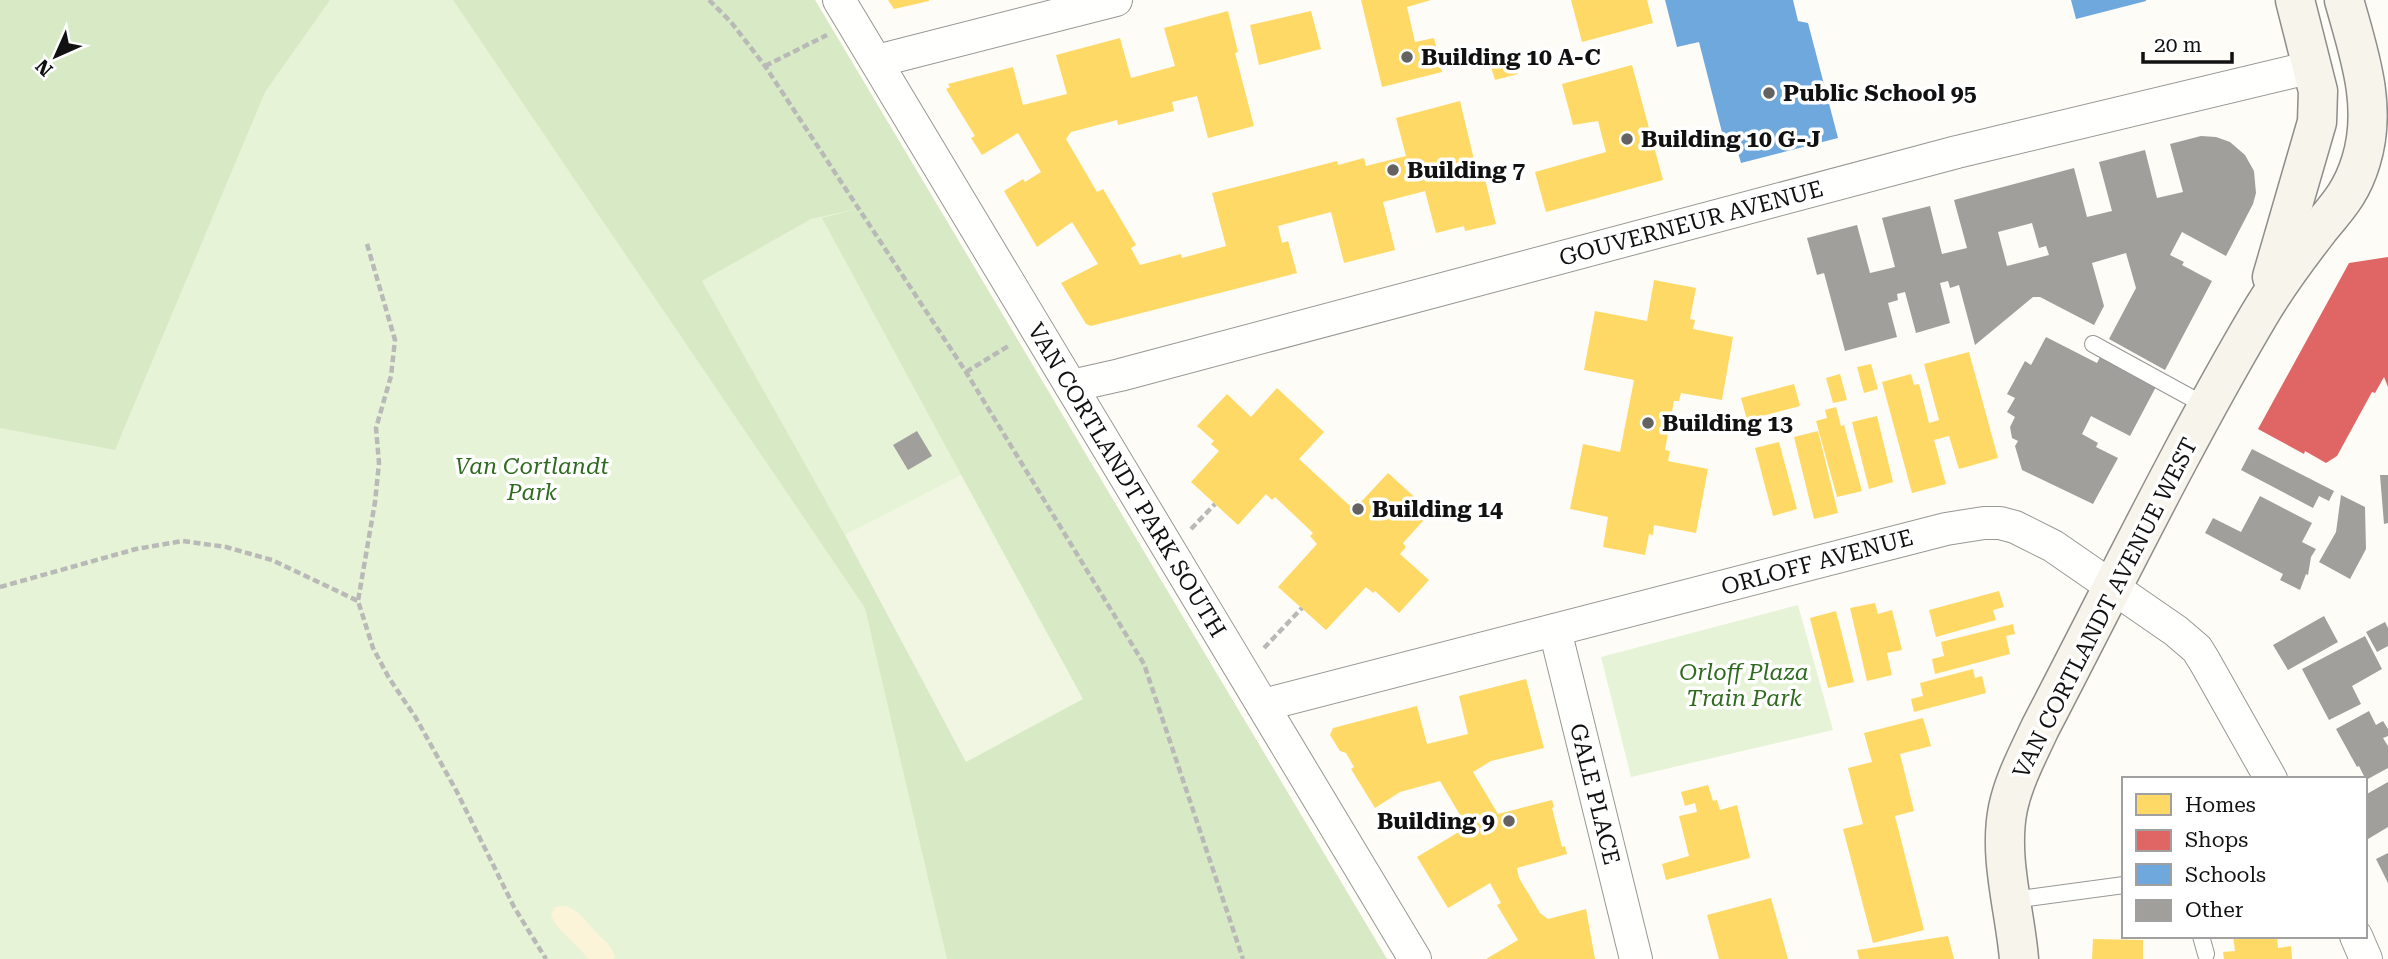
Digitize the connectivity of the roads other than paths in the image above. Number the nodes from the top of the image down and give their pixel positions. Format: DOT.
graph roads {
  1 [pos="1116,0"];
  2 [pos="2295,0"];
  3 [pos="2344,0"];
  4 [pos="846,11"];
  5 [pos="877,61"];
  6 [pos="2312,67"];
  7 [pos="2317,122"];
  8 [pos="2377,150"];
  9 [pos="2260,313"];
  10 [pos="2093,344"];
  11 [pos="1071,386"];
  12 [pos="2208,407"];
  13 [pos="2113,587"];
  14 [pos="1555,630"];
  15 [pos="1263,705"];
  16 [pos="2270,777"];
  17 [pos="2122,885"];
  18 [pos="2012,900"];
  19 [pos="2202,938"];
  20 [pos="2357,938"];
  21 [pos="2206,954"];
  22 [pos="1415,959"];
  23 [pos="1636,959"];
  24 [pos="2019,959"];
  25 [pos="2366,959"];
  1 -- 5 [label="street"];
  2 -- 6 [label="main road, VAN CORTLANDT AVENUE WEST"];
  3 -- 8 [label="main road, VAN CORTLANDT AVENUE WEST"];
  4 -- 5 [label="street, VAN CORTLANDT PARK SOUTH"];
  5 -- 11 [label="street, VAN CORTLANDT PARK SOUTH"];
  6 -- 7 [label="main road, VAN CORTLANDT AVENUE WEST"];
  6 -- 11 [label="street, GOUVERNEUR AVENUE"];
  7 -- 8 [label="main road"];
  7 -- 9 [label="main road, VAN CORTLANDT AVENUE WEST"];
  8 -- 9 [label="main road, VAN CORTLANDT AVENUE WEST"];
  9 -- 12 [label="main road, VAN CORTLANDT AVENUE WEST"];
  10 -- 12 [label="lane"];
  11 -- 15 [label="street, VAN CORTLANDT PARK SOUTH"];
  12 -- 13 [label="main road, VAN CORTLANDT AVENUE WEST"];
  13 -- 14 [label="street, ORLOFF AVENUE"];
  13 -- 16 [label="street, ORLOFF AVENUE"];
  13 -- 18 [label="main road, VAN CORTLANDT AVENUE WEST"];
  14 -- 15 [label="street, ORLOFF AVENUE"];
  14 -- 23 [label="street, GALE PLACE"];
  15 -- 22 [label="street, VAN CORTLANDT PARK SOUTH"];
  17 -- 18 [label="lane"];
  18 -- 24 [label="main road, VAN CORTLANDT AVENUE WEST"];
  19 -- 21 [label="lane"];
  20 -- 25 [label="street"];
}
